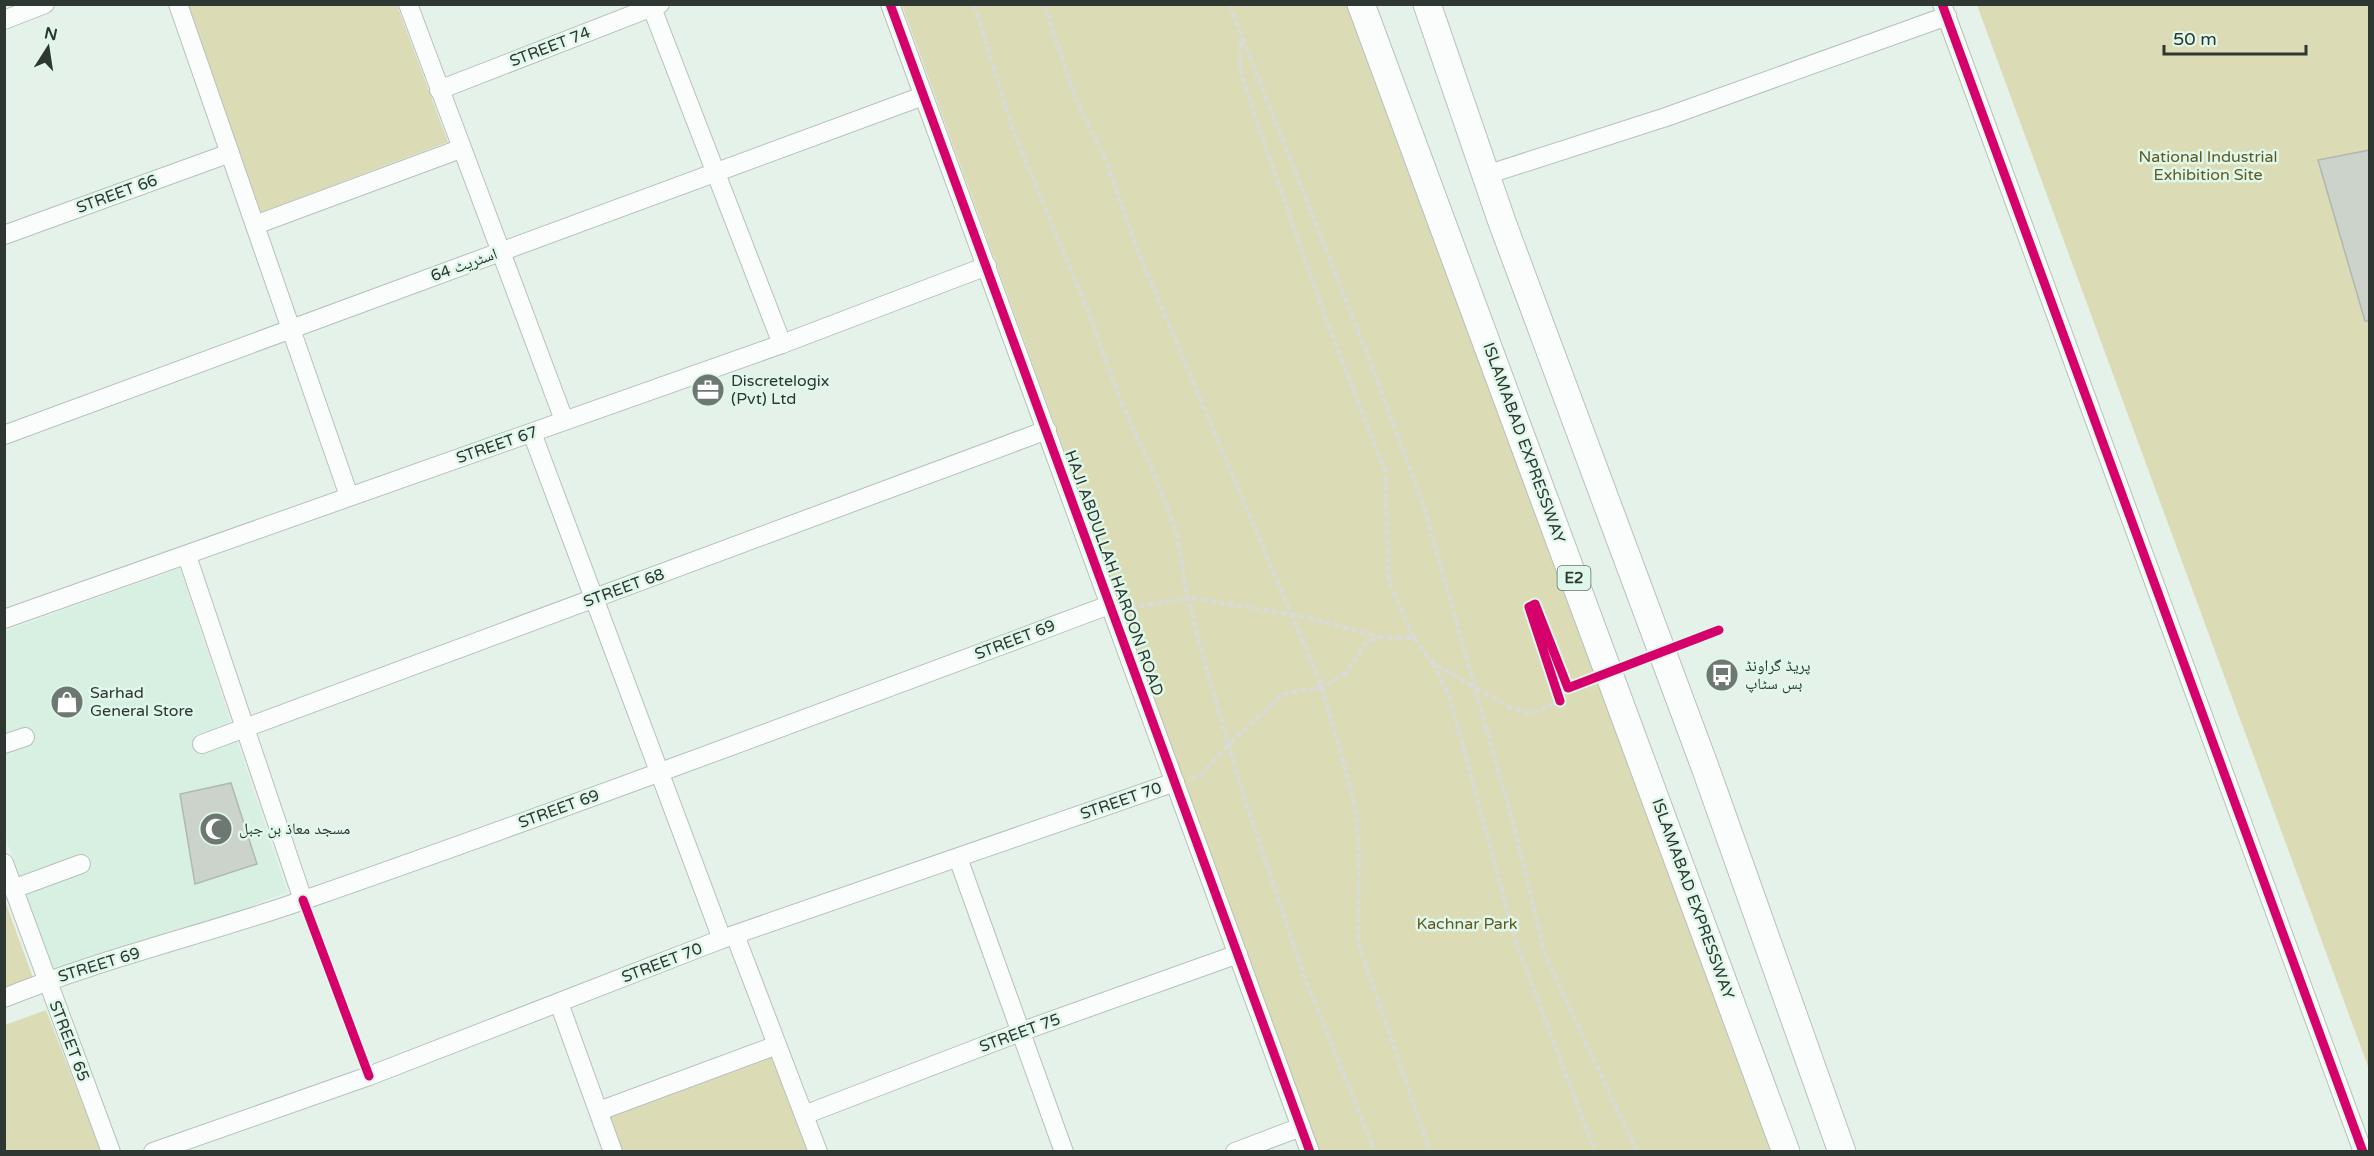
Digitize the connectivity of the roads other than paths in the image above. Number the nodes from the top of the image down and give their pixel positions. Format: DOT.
graph roads {
  1 [pos="45,4"];
  2 [pos="178,4"];
  3 [pos="408,4"];
  4 [pos="890,4"];
  5 [pos="1362,4"];
  6 [pos="1427,4"];
  7 [pos="656,6"];
  8 [pos="1945,10"];
  9 [pos="4,20"];
  10 [pos="439,90"];
  11 [pos="923,96"];
  12 [pos="460,149"];
  13 [pos="230,153"];
  14 [pos="716,174"];
  15 [pos="1486,176"];
  16 [pos="255,225"];
  17 [pos="4,236"];
  18 [pos="499,252"];
  19 [pos="987,266"];
  20 [pos="291,327"];
  21 [pos="782,344"];
  22 [pos="564,420"];
  23 [pos="1047,430"];
  24 [pos="532,434"];
  25 [pos="4,435"];
  26 [pos="349,496"];
  27 [pos="187,556"];
  28 [pos="595,599"];
  29 [pos="1110,608"];
  30 [pos="4,619"];
  31 [pos="246,728"];
  32 [pos="25,737"];
  33 [pos="4,744"];
  34 [pos="202,744"];
  35 [pos="658,774"];
  36 [pos="1175,782"];
  37 [pos="958,858"];
  38 [pos="4,863"];
  39 [pos="81,864"];
  40 [pos="14,889"];
  41 [pos="303,900"];
  42 [pos="729,937"];
  43 [pos="1238,954"];
  44 [pos="47,981"];
  45 [pos="4,998"];
  46 [pos="559,1003"];
  47 [pos="1020,1032"];
  48 [pos="777,1045"];
  49 [pos="599,1111"];
  50 [pos="804,1115"];
  51 [pos="1301,1127"];
  52 [pos="111,1152"];
  53 [pos="153,1152"];
  54 [pos="613,1152"];
  55 [pos="818,1152"];
  56 [pos="1064,1152"];
  57 [pos="1234,1152"];
  58 [pos="1310,1152"];
  59 [pos="1786,1152"];
  60 [pos="1842,1152"];
  61 [pos="2363,1152"];
  1 -- 9 [label="street"];
  2 -- 13 [label="street"];
  3 -- 10 [label="street"];
  4 -- 11 [label="street, HAJI ABDULLAH HAROON ROAD"];
  5 -- 59 [label="highway, ISLAMABAD EXPRESSWAY / E2"];
  6 -- 15 [label="highway"];
  7 -- 10 [label="street, STREET 74"];
  7 -- 14 [label="street"];
  8 -- 15 [label="street"];
  8 -- 61 [label="street"];
  10 -- 12 [label="street"];
  11 -- 14 [label="street, اسٹریٹ 64"];
  11 -- 19 [label="street, HAJI ABDULLAH HAROON ROAD"];
  12 -- 16 [label="street"];
  12 -- 18 [label="street"];
  13 -- 16 [label="street"];
  13 -- 17 [label="street, STREET 66"];
  14 -- 18 [label="street, اسٹریٹ 64"];
  14 -- 21 [label="street"];
  15 -- 60 [label="highway"];
  16 -- 20 [label="street"];
  18 -- 20 [label="street, اسٹریٹ 64"];
  18 -- 22 [label="street"];
  19 -- 21 [label="street, STREET 67"];
  19 -- 23 [label="street, HAJI ABDULLAH HAROON ROAD"];
  20 -- 25 [label="street, اسٹریٹ 64"];
  20 -- 26 [label="street"];
  21 -- 22 [label="street, STREET 67"];
  22 -- 24 [label="street, STREET 67"];
  23 -- 28 [label="street, STREET 68"];
  23 -- 29 [label="street, HAJI ABDULLAH HAROON ROAD"];
  24 -- 26 [label="street, STREET 67"];
  24 -- 28 [label="street"];
  26 -- 27 [label="street, STREET 67"];
  27 -- 30 [label="street, STREET 67"];
  27 -- 31 [label="street"];
  28 -- 31 [label="street, STREET 68"];
  28 -- 35 [label="street"];
  29 -- 35 [label="street, STREET 69"];
  29 -- 36 [label="street, HAJI ABDULLAH HAROON ROAD"];
  31 -- 34 [label="street, STREET 68"];
  31 -- 41 [label="street"];
  32 -- 33 [label="street"];
  35 -- 41 [label="street, STREET 69"];
  35 -- 42 [label="street"];
  36 -- 37 [label="street, STREET 70"];
  36 -- 43 [label="street, HAJI ABDULLAH HAROON ROAD"];
  37 -- 42 [label="street, STREET 70"];
  37 -- 47 [label="street"];
  38 -- 40 [label="street, STREET 65"];
  39 -- 40 [label="street"];
  40 -- 44 [label="street, STREET 65"];
  41 -- 44 [label="street, STREET 69"];
  42 -- 46 [label="street, STREET 70"];
  42 -- 48 [label="street"];
  43 -- 47 [label="street, STREET 75"];
  43 -- 51 [label="street, HAJI ABDULLAH HAROON ROAD"];
  44 -- 45 [label="street, STREET 69"];
  44 -- 52 [label="street, STREET 65"];
  46 -- 49 [label="street"];
  46 -- 53 [label="street, STREET 70"];
  47 -- 50 [label="street, STREET 75"];
  47 -- 56 [label="street"];
  48 -- 49 [label="street"];
  48 -- 50 [label="street"];
  49 -- 54 [label="street"];
  50 -- 55 [label="street"];
  51 -- 57 [label="street"];
  51 -- 58 [label="street, HAJI ABDULLAH HAROON ROAD"];
}
